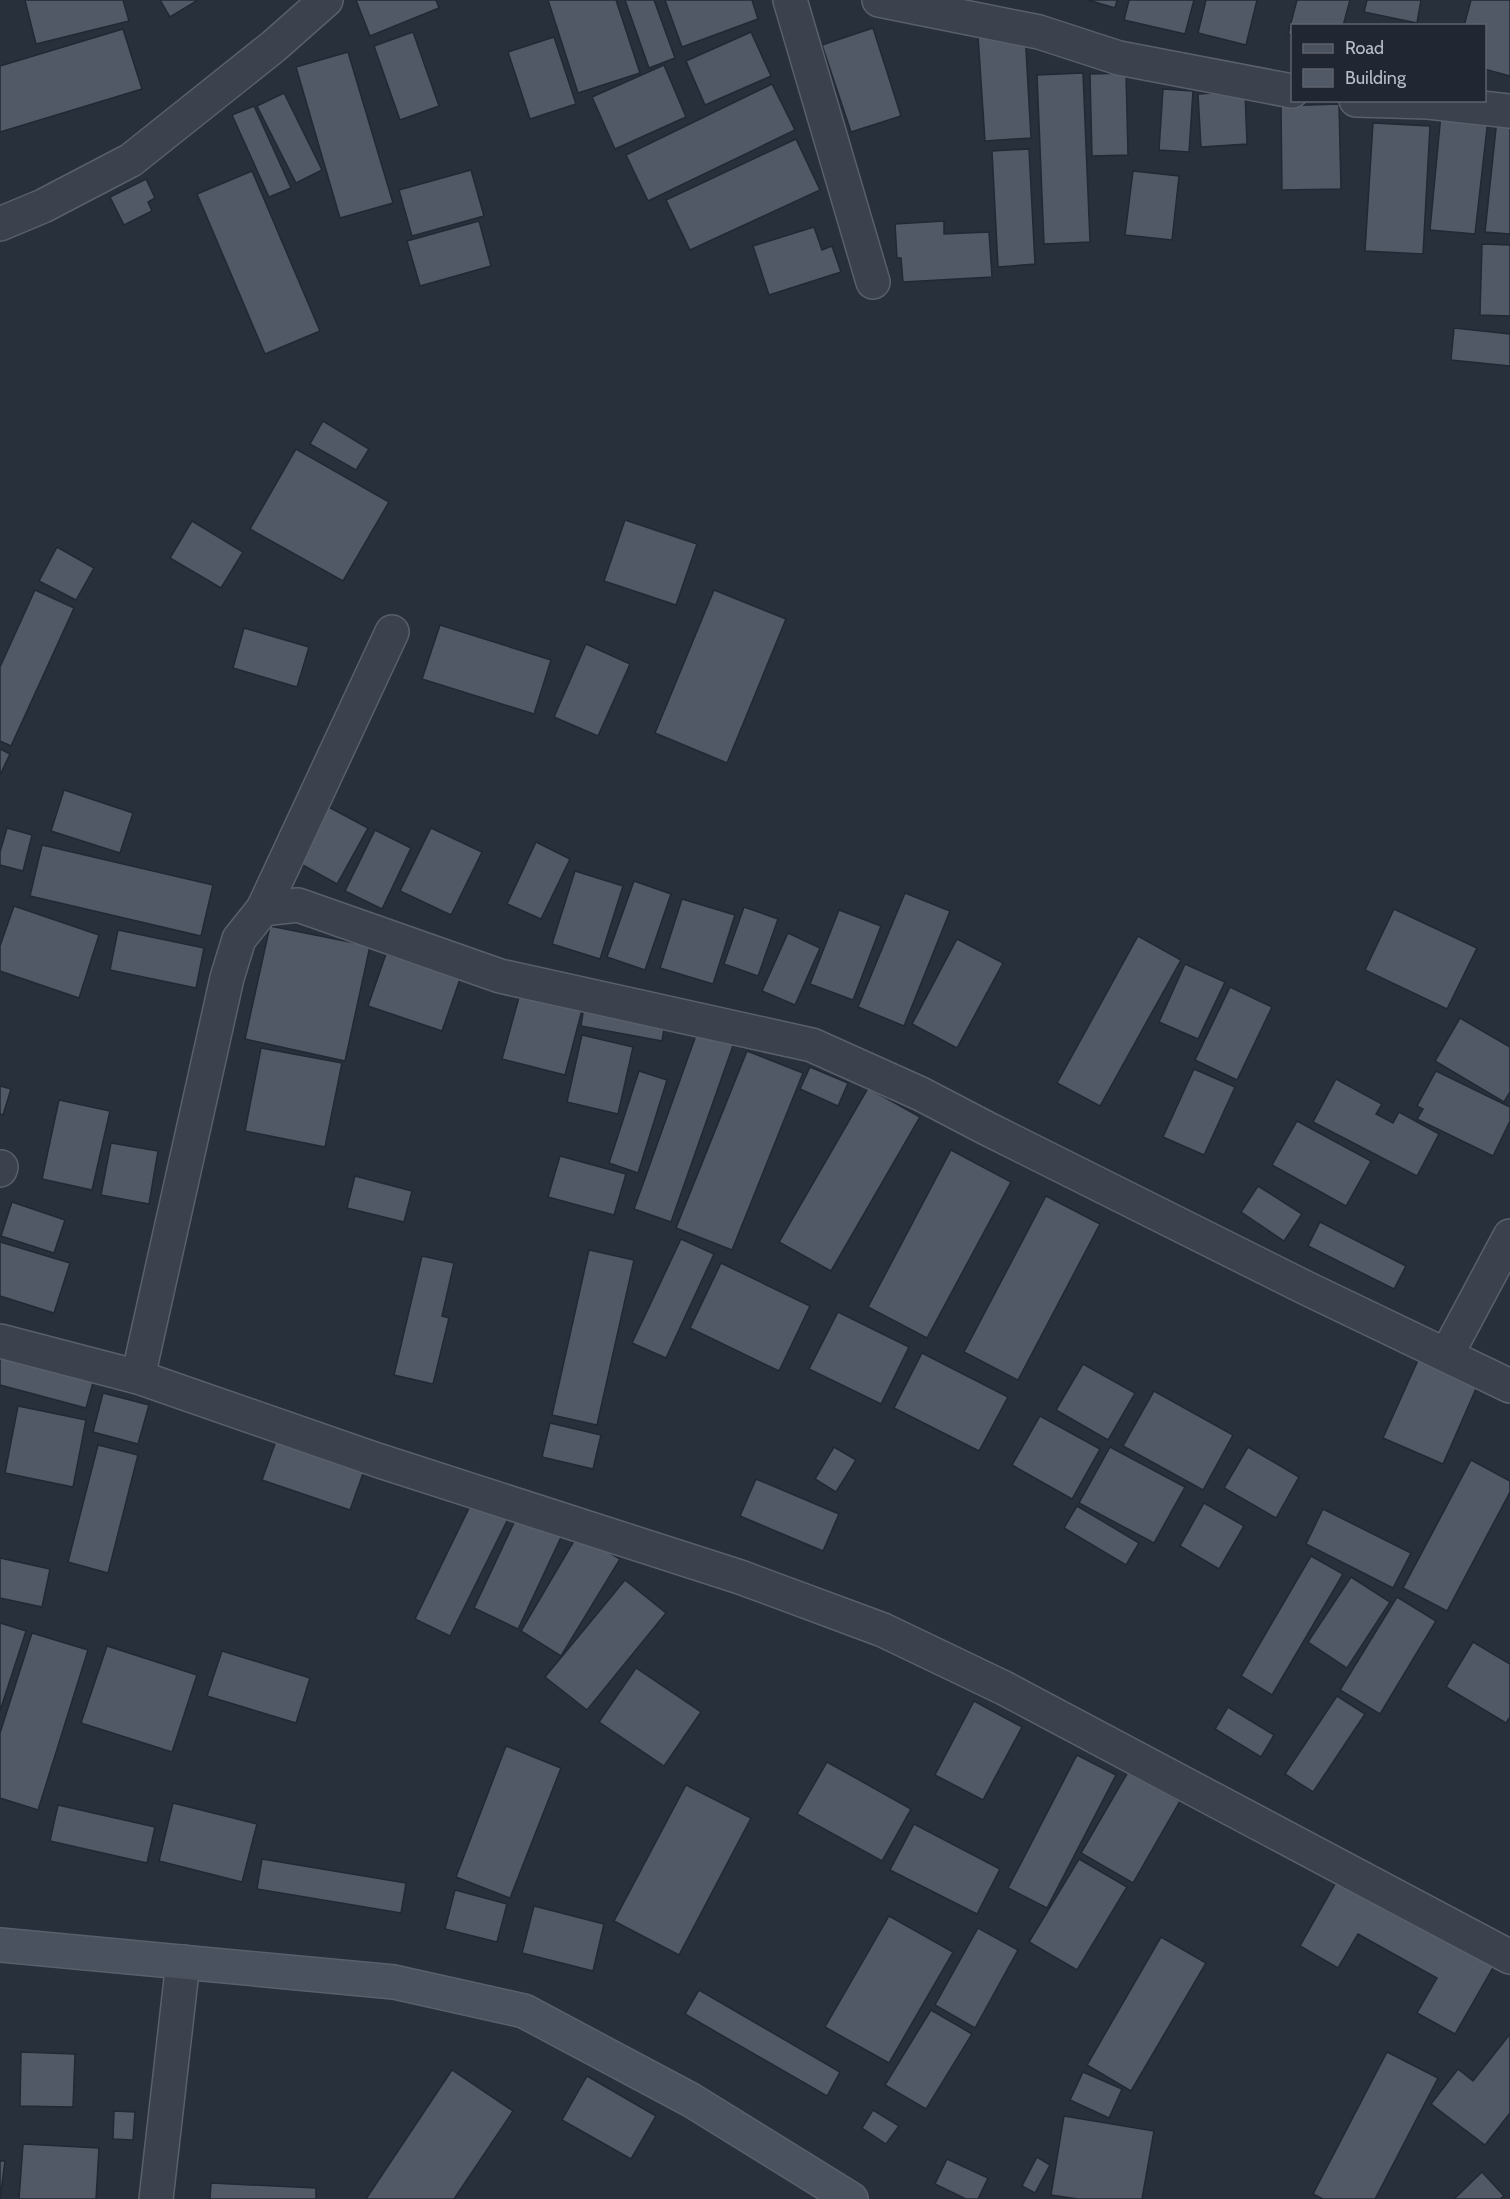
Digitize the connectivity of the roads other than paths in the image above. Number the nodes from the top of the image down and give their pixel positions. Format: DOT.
graph roads {
  1 [pos="326,0"];
  2 [pos="790,0"];
  3 [pos="879,0"];
  4 [pos="1291,91"];
  5 [pos="1428,102"];
  6 [pos="1510,111"];
  7 [pos="0,224"];
  8 [pos="873,282"];
  9 [pos="392,632"];
  10 [pos="263,909"];
  11 [pos="1510,1236"];
  12 [pos="0,1341"];
  13 [pos="1447,1354"];
  14 [pos="138,1377"];
  15 [pos="1510,1386"];
  16 [pos="0,1945"];
  17 [pos="1510,1957"];
  18 [pos="183,1962"];
  19 [pos="156,2199"];
  20 [pos="851,2199"];
  1 -- 7 [label="street"];
  2 -- 8 [label="street"];
  3 -- 4 [label="street"];
  5 -- 6 [label="street"];
  9 -- 10 [label="street"];
  10 -- 13 [label="street"];
  10 -- 14 [label="street"];
  11 -- 13 [label="street"];
  12 -- 14 [label="street"];
  13 -- 15 [label="street"];
  14 -- 17 [label="street"];
  16 -- 18 [label="street"];
  18 -- 19 [label="street"];
  18 -- 20 [label="street"];
}
